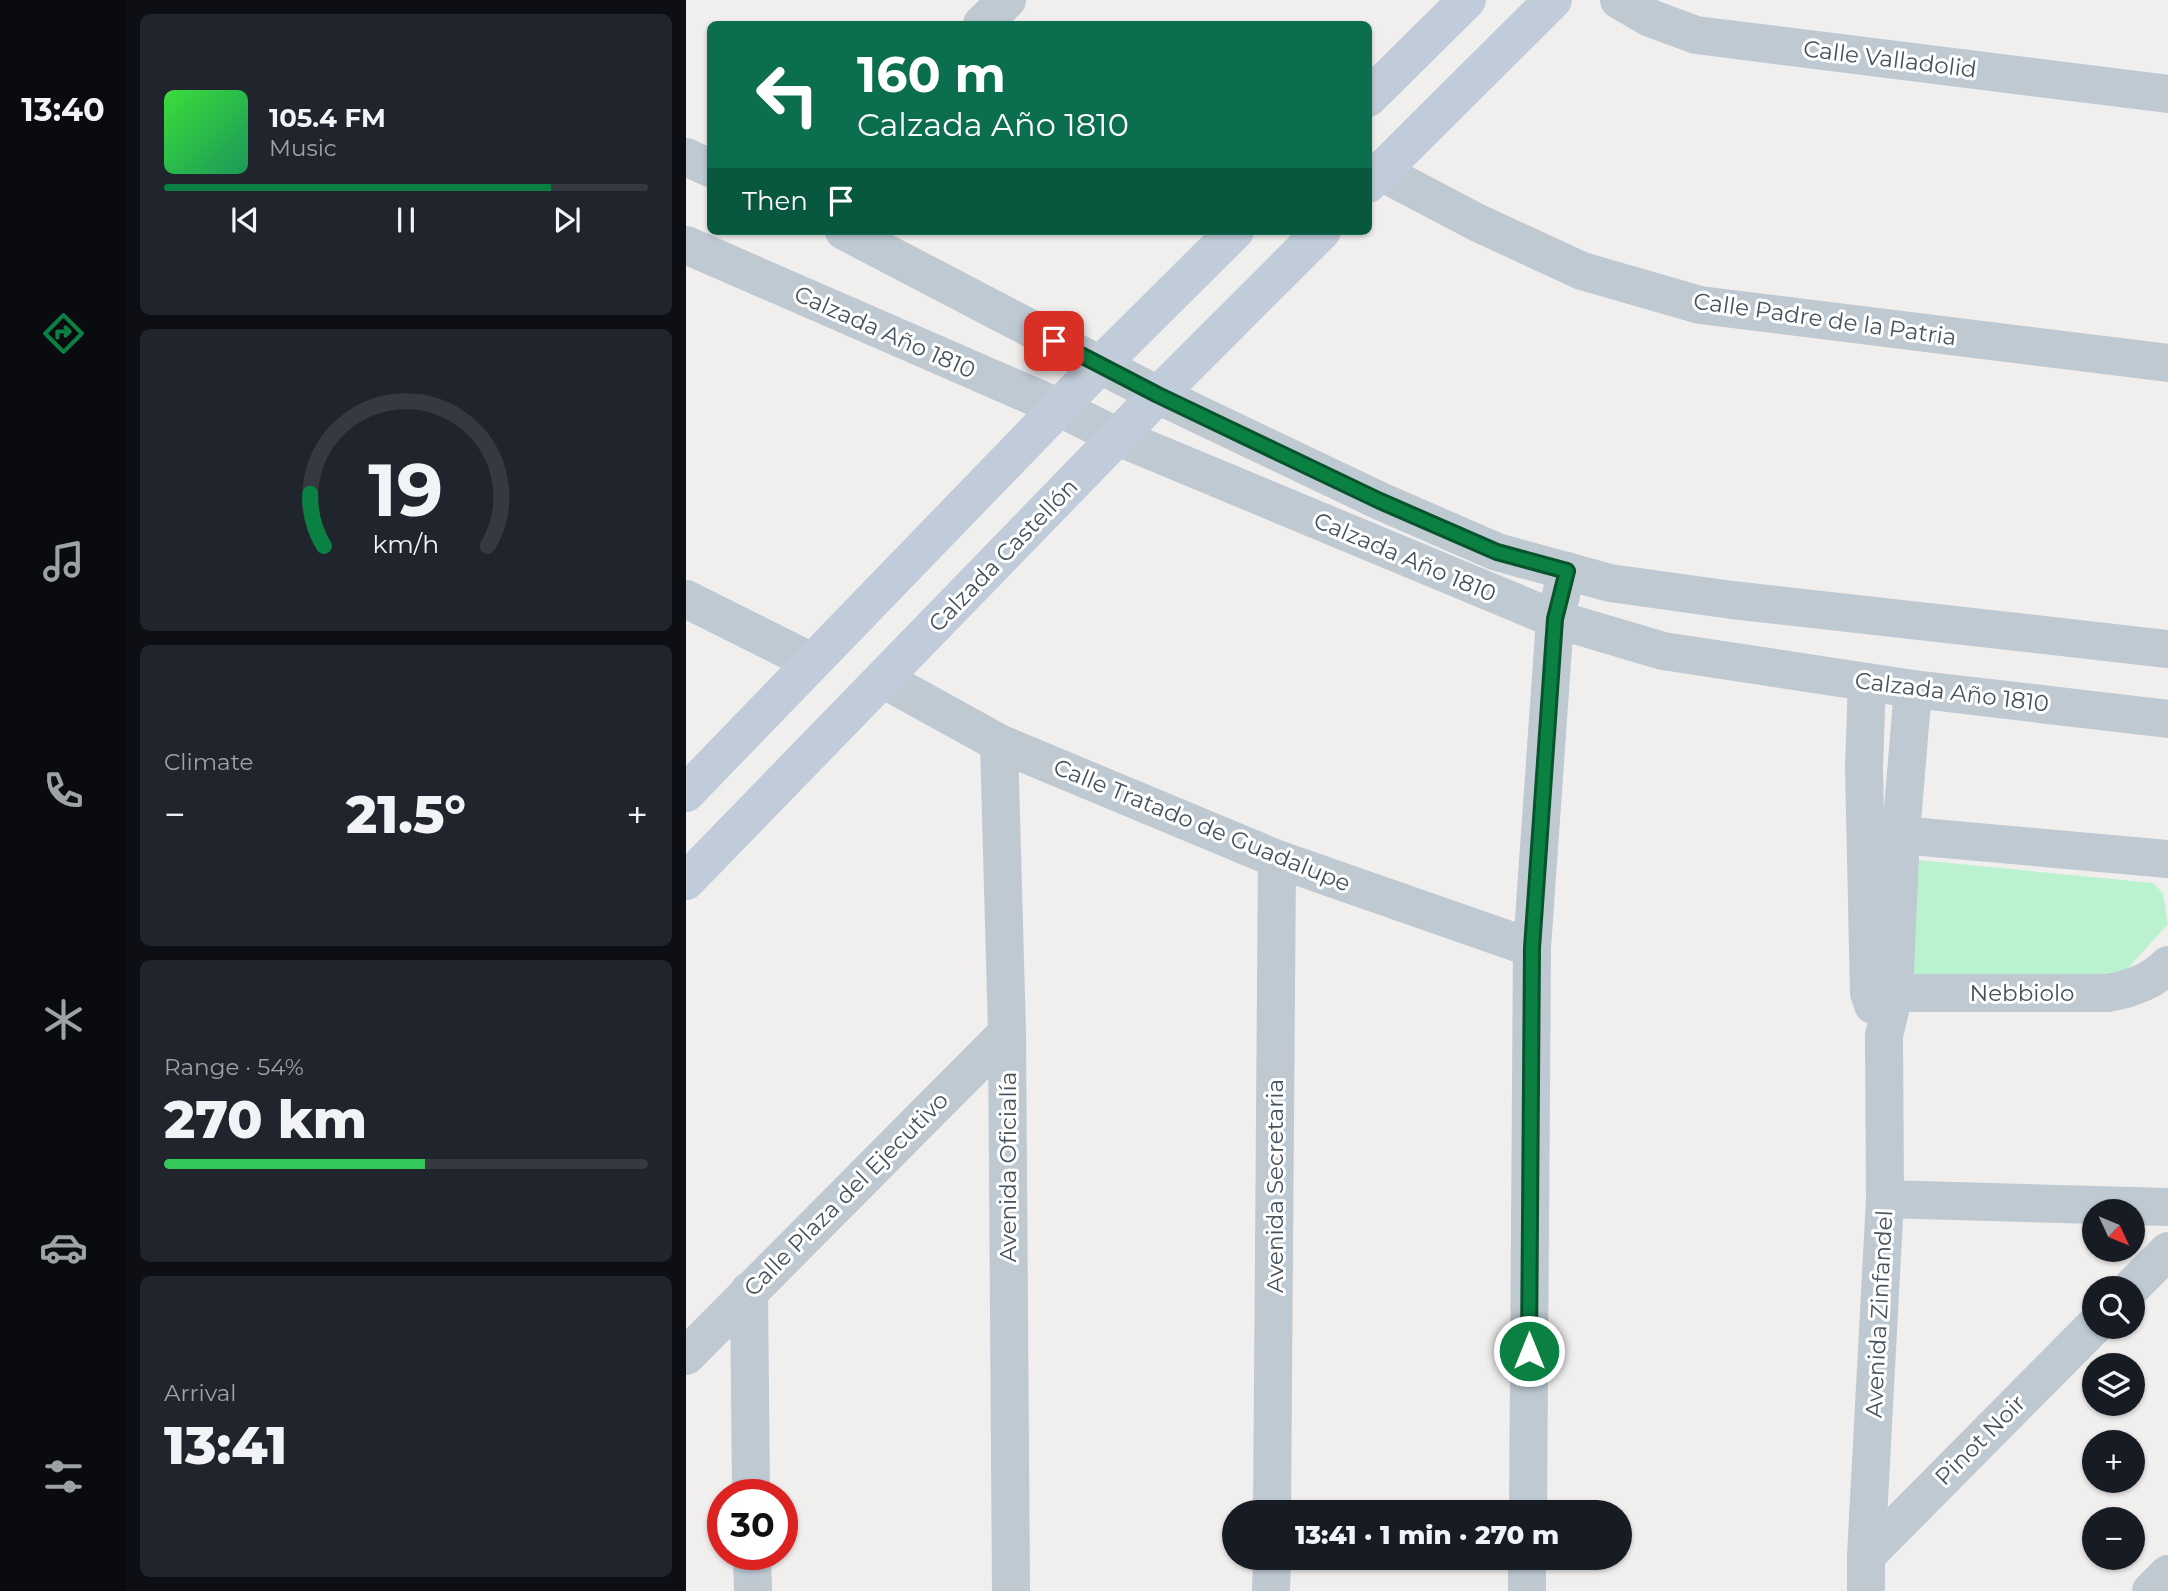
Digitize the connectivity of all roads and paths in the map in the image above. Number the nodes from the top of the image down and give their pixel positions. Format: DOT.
graph roads {
  1 [pos="1007,0"];
  2 [pos="1467,0"];
  3 [pos="1553,0"];
  4 [pos="1619,0"];
  5 [pos="985,21"];
  6 [pos="1372,94"];
  7 [pos="2168,94"];
  8 [pos="686,157"];
  9 [pos="707,167"];
  10 [pos="1375,178"];
  11 [pos="852,235"];
  12 [pos="1231,235"];
  13 [pos="1318,235"];
  14 [pos="686,245"];
  15 [pos="2168,363"];
  16 [pos="1100,365"];
  17 [pos="1158,395"];
  18 [pos="1060,408"];
  19 [pos="1118,437"];
  20 [pos="1380,501"];
  21 [pos="1365,540"];
  22 [pos="1567,571"];
  23 [pos="686,599"];
  24 [pos="1555,619"];
  25 [pos="2168,649"];
  26 [pos="812,662"];
  27 [pos="883,679"];
  28 [pos="1867,682"];
  29 [pos="1913,689"];
  30 [pos="2168,719"];
  31 [pos="999,743"];
  32 [pos="686,793"];
  33 [pos="1884,833"];
  34 [pos="1277,859"];
  35 [pos="2168,859"];
  36 [pos="686,881"];
  37 [pos="1532,948"];
  38 [pos="2168,965"];
  39 [pos="1882,993"];
  40 [pos="1007,1033"];
  41 [pos="1885,1199"];
  42 [pos="2168,1207"];
  43 [pos="2168,1251"];
  44 [pos="2143,1276"];
  45 [pos="749,1291"];
  46 [pos="2082,1339"];
  47 [pos="686,1356"];
  48 [pos="751,1479"];
  49 [pos="1272,1500"];
  50 [pos="1528,1500"];
  51 [pos="752,1570"];
  52 [pos="1272,1570"];
  53 [pos="1527,1570"];
  54 [pos="1866,1574"];
  55 [pos="2168,1574"];
  56 [pos="753,1591"];
  57 [pos="1011,1591"];
  58 [pos="1271,1591"];
  59 [pos="1527,1591"];
  60 [pos="2151,1591"];
  1 -- 5 [label="street"];
  2 -- 6 [label="main road"];
  3 -- 10 [label="main road"];
  4 -- 7 [label="street, Calle Valladolid"];
  8 -- 9 [label="street"];
  10 -- 15 [label="street, Calle Padre de la Patria"];
  11 -- 16 [label="street, Calzada Año 1810"];
  12 -- 16 [label="main road"];
  13 -- 17 [label="main road, Calzada Castellón"];
  14 -- 18 [label="street, Calzada Año 1810"];
  16 -- 17 [label="street, Calzada Año 1810"];
  16 -- 18 [label="main road"];
  17 -- 19 [label="main road, Calzada Castellón"];
  17 -- 20 [label="street, Calzada Año 1810"];
  18 -- 19 [label="street, Calzada Año 1810"];
  18 -- 26 [label="main road"];
  19 -- 21 [label="street, Calzada Año 1810"];
  19 -- 27 [label="main road, Calzada Castellón"];
  20 -- 21 [label="street"];
  20 -- 22 [label="street, Calzada Año 1810"];
  21 -- 24 [label="street, Calzada Año 1810"];
  22 -- 24 [label="street"];
  22 -- 25 [label="street, Calzada Año 1810"];
  23 -- 26 [label="street"];
  24 -- 28 [label="street, Calzada Año 1810"];
  24 -- 37 [label="street"];
  26 -- 32 [label="main road"];
  27 -- 31 [label="street, Calle Tratado de Guadalupe"];
  27 -- 36 [label="main road, Calzada Castellón"];
  28 -- 29 [label="street, Calzada Año 1810"];
  28 -- 33 [label="street, Avenida Zinfandel"];
  29 -- 30 [label="street, Calzada Año 1810"];
  29 -- 33 [label="street, Avenida Zinfandel"];
  31 -- 34 [label="street, Calle Tratado de Guadalupe"];
  31 -- 40 [label="street, Avenida Oficialía"];
  33 -- 35 [label="street"];
  33 -- 39 [label="street, Avenida Zinfandel"];
  34 -- 37 [label="street, Calle Tratado de Guadalupe"];
  34 -- 49 [label="street, Avenida Secretaria"];
  37 -- 50 [label="street"];
  38 -- 39 [label="street, Nebbiolo"];
  39 -- 41 [label="street, Avenida Zinfandel"];
  40 -- 45 [label="street, Calle Plaza del Ejecutivo"];
  40 -- 57 [label="street, Avenida Oficialía"];
  41 -- 42 [label="street"];
  41 -- 54 [label="street, Avenida Zinfandel"];
  43 -- 44 [label="street"];
  45 -- 47 [label="street, Calle Plaza del Ejecutivo"];
  45 -- 48 [label="street"];
  46 -- 54 [label="street, Pinot Noir"];
  51 -- 56 [label="street"];
  52 -- 58 [label="street"];
  53 -- 59 [label="street"];
  55 -- 60 [label="street"];
}
